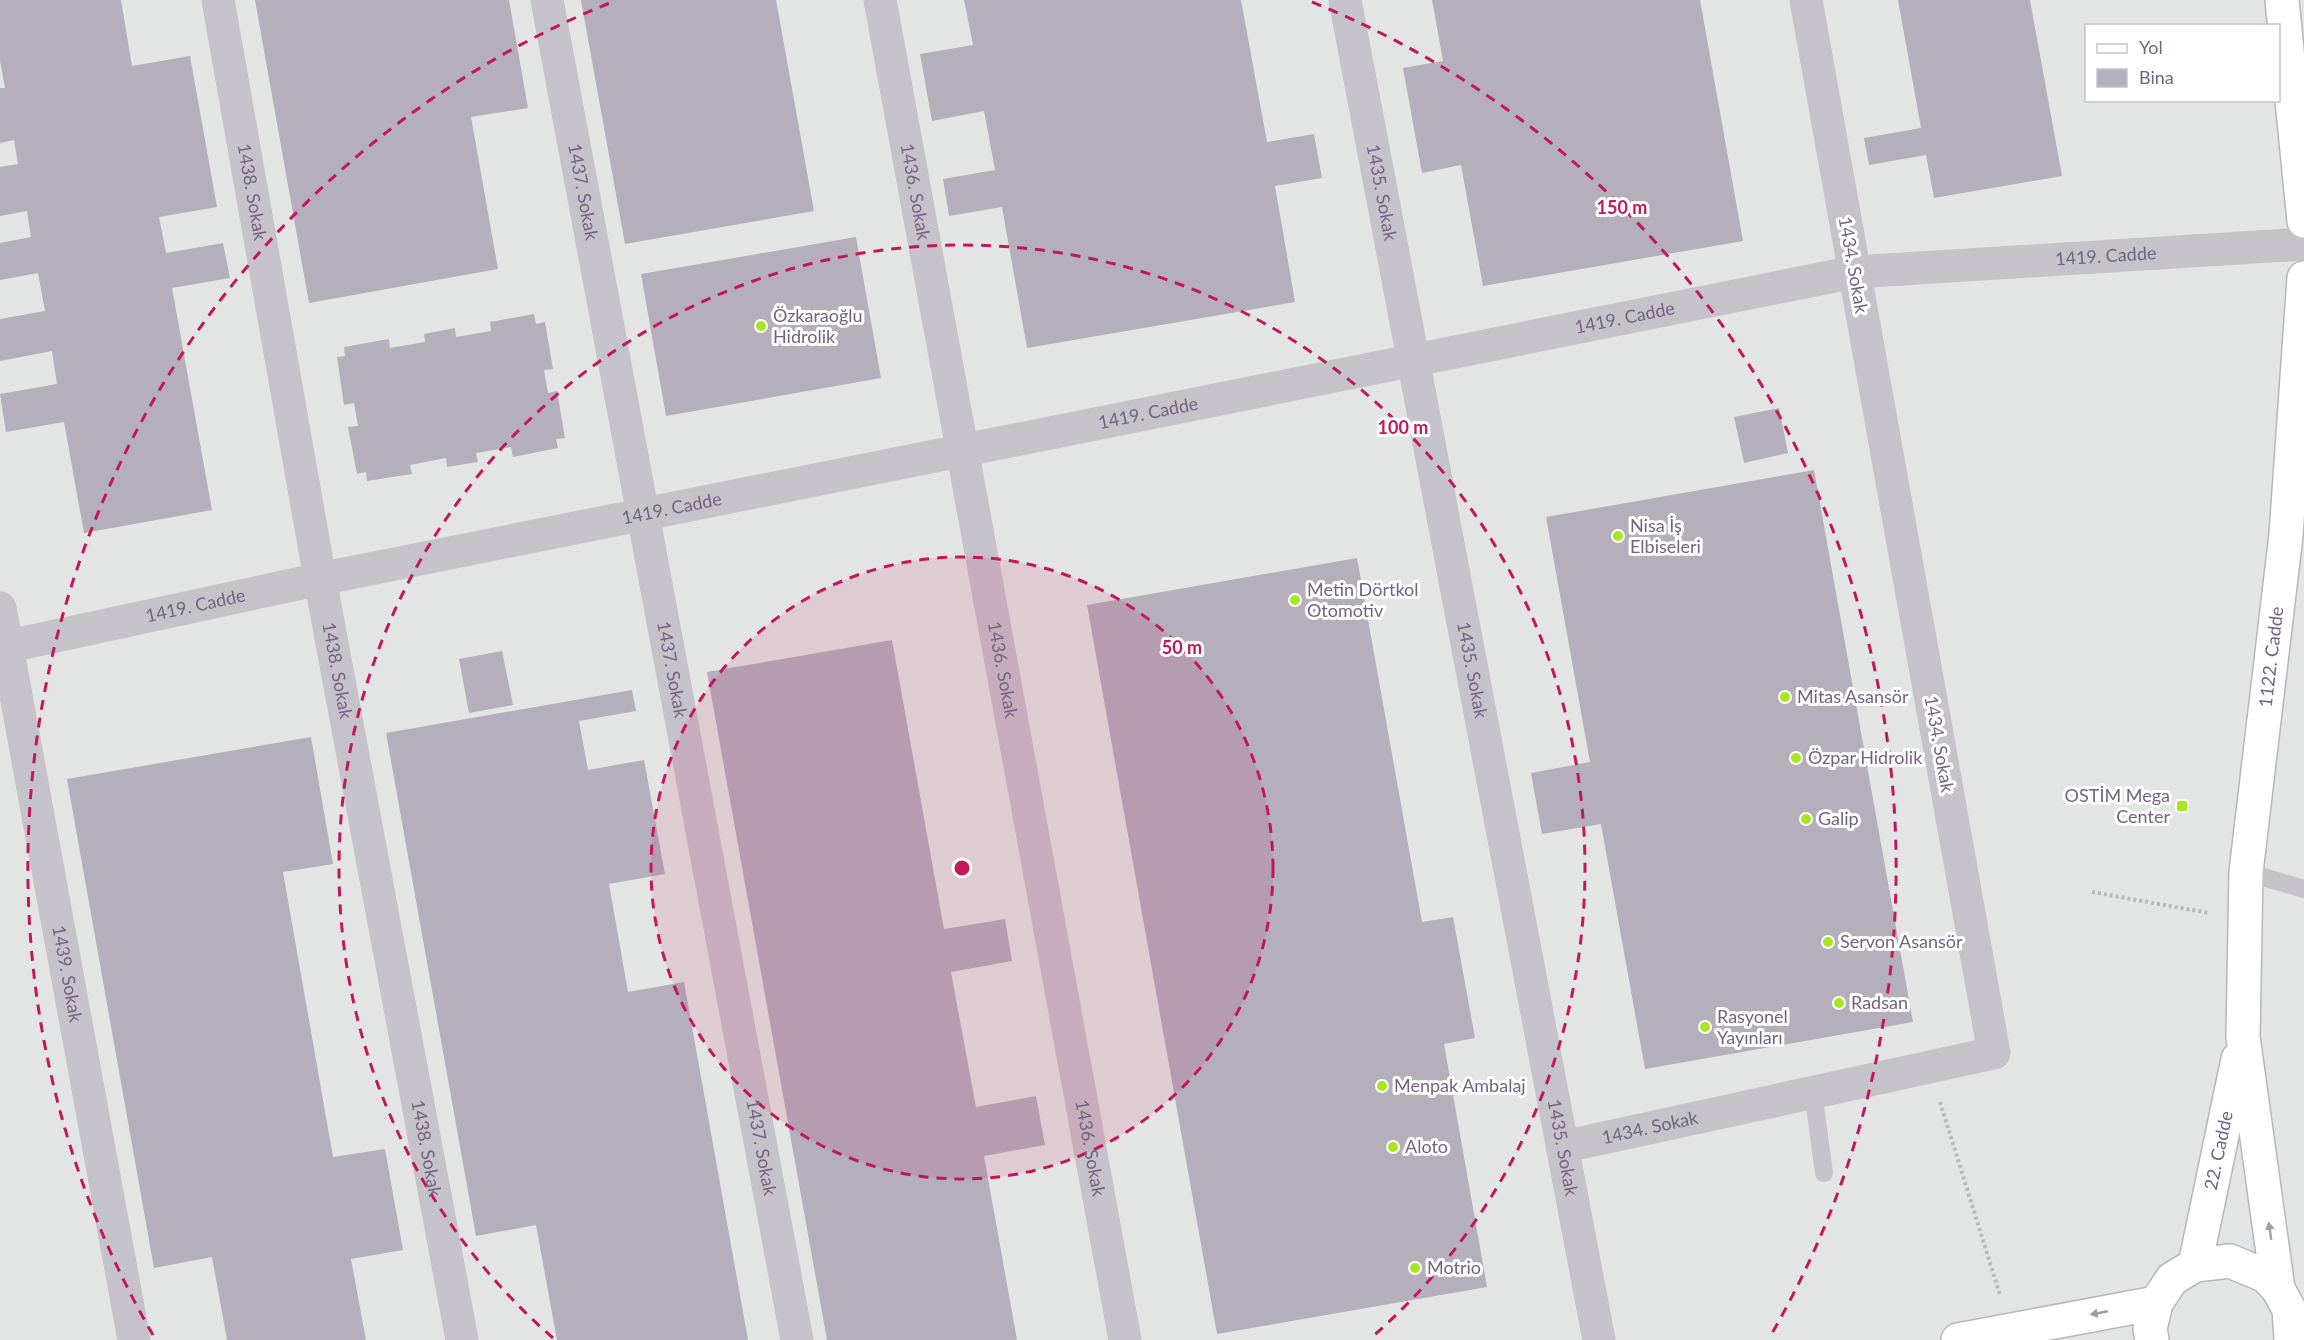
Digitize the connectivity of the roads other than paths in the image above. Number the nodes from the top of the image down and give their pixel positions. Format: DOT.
graph roads {
  1 [pos="218,0"];
  2 [pos="548,0"];
  3 [pos="880,0"];
  4 [pos="1345,0"];
  5 [pos="1806,0"];
  6 [pos="2282,0"];
  7 [pos="2304,220"];
  8 [pos="2304,244"];
  9 [pos="1855,272"];
  10 [pos="2304,278"];
  11 [pos="1413,360"];
  12 [pos="963,451"];
  13 [pos="643,514"];
  14 [pos="2295,537"];
  15 [pos="320,579"];
  16 [pos="0,608"];
  17 [pos="4,647"];
  18 [pos="2246,872"];
  19 [pos="2304,889"];
  20 [pos="2243,1037"];
  21 [pos="1813,1092"];
  22 [pos="1562,1147"];
  23 [pos="1824,1173"];
  24 [pos="2195,1265"];
  25 [pos="2278,1289"];
  26 [pos="2156,1302"];
  27 [pos="134,1340"];
  28 [pos="462,1340"];
  29 [pos="796,1340"];
  30 [pos="1125,1340"];
  31 [pos="1599,1340"];
  32 [pos="1958,1340"];
  33 [pos="2152,1340"];
  34 [pos="2291,1340"];
  1 -- 15 [label="street, 1438. Sokak"];
  2 -- 13 [label="street, 1437. Sokak"];
  3 -- 12 [label="street, 1436. Sokak"];
  4 -- 11 [label="street, 1435. Sokak"];
  5 -- 9 [label="street, 1434. Sokak"];
  6 -- 7 [label="main road"];
  8 -- 9 [label="street, 1419. Cadde"];
  9 -- 11 [label="street, 1419. Cadde"];
  9 -- 21 [label="street, 1434. Sokak"];
  10 -- 14 [label="main road, 1122. Cadde"];
  11 -- 12 [label="street, 1419. Cadde"];
  11 -- 22 [label="street, 1435. Sokak"];
  12 -- 13 [label="street, 1419. Cadde"];
  12 -- 30 [label="street, 1436. Sokak"];
  13 -- 15 [label="street, 1419. Cadde"];
  13 -- 29 [label="street, 1437. Sokak"];
  14 -- 18 [label="main road, 1122. Cadde"];
  15 -- 17 [label="street, 1419. Cadde"];
  15 -- 28 [label="street, 1438. Sokak"];
  16 -- 17 [label="street, 1439. Sokak"];
  17 -- 27 [label="street, 1439. Sokak"];
  18 -- 19 [label="lane"];
  18 -- 20 [label="main road, 1122. Cadde"];
  20 -- 24 [label="main road, 22. Cadde"];
  25 -- 20 [label="main road, one-way"];
  21 -- 22 [label="street, 1434. Sokak"];
  21 -- 23 [label="lane"];
  22 -- 31 [label="street, 1435. Sokak"];
  24 -- 25 [label="main road"];
  24 -- 26 [label="main road"];
  25 -- 34 [label="main road"];
  26 -- 32 [label="main road, one-way"];
  26 -- 33 [label="main road"];
}
